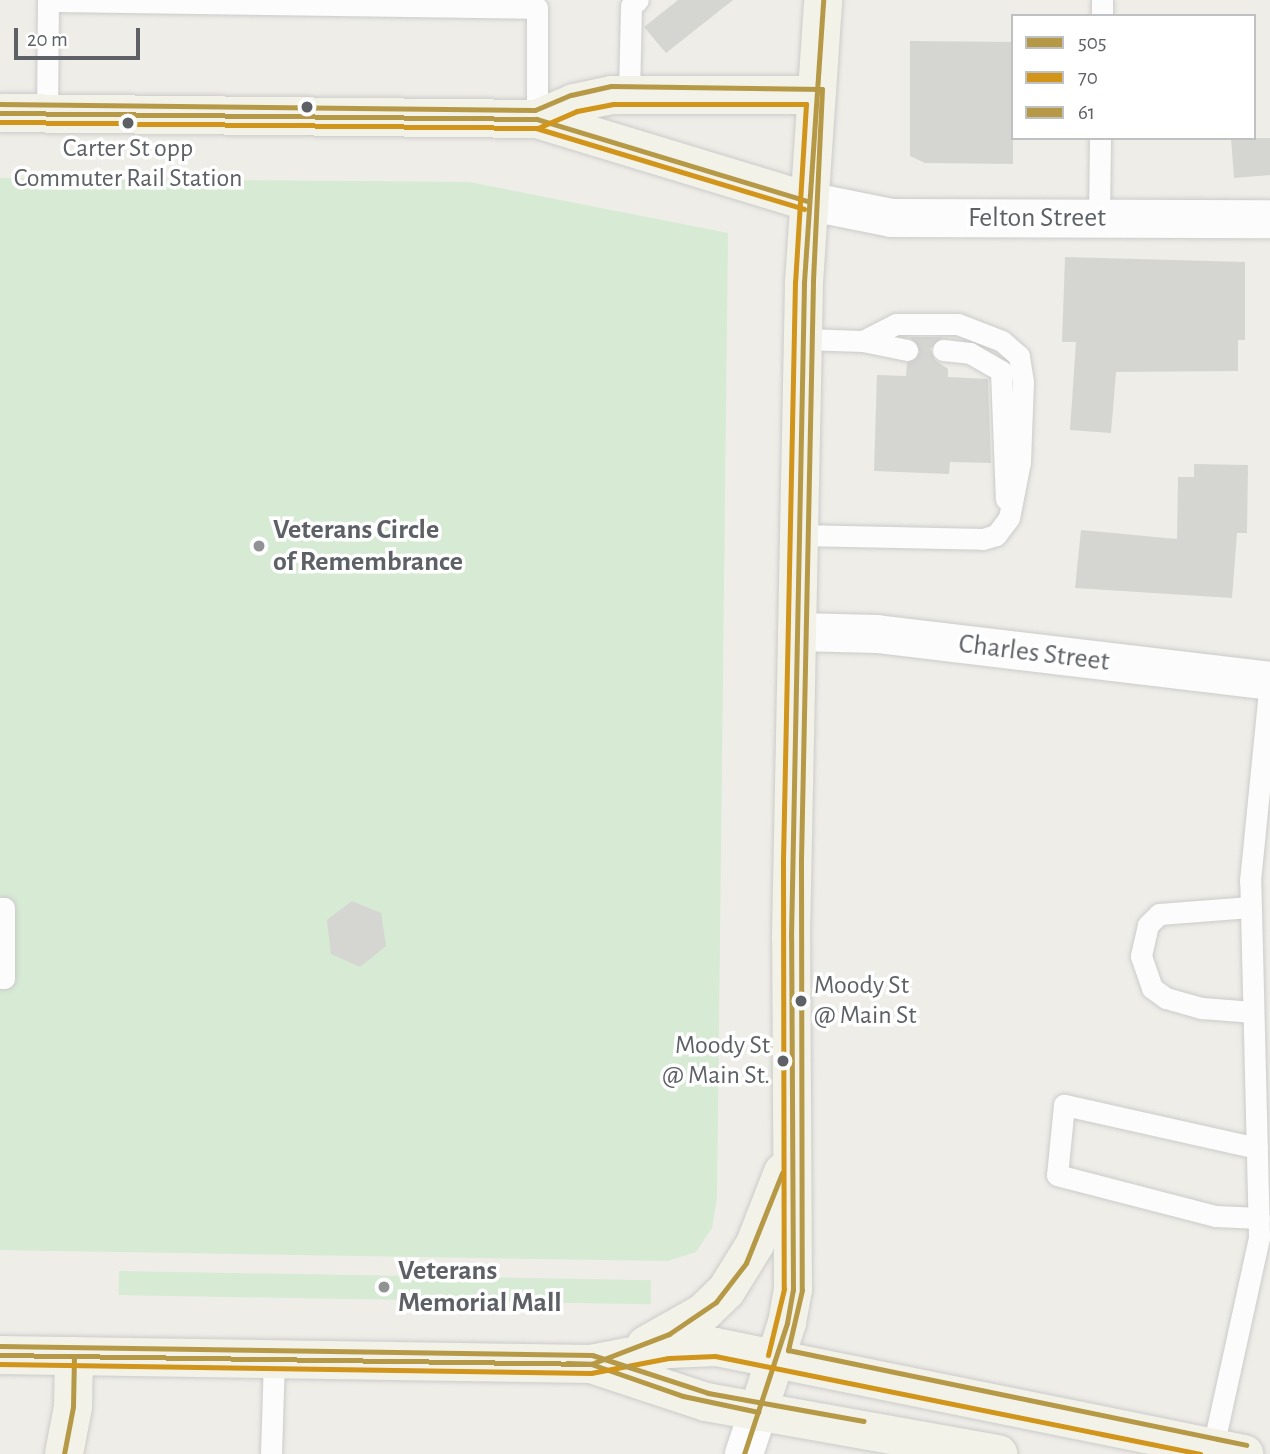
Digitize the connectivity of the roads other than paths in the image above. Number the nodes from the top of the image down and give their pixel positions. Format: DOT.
graph roads {
  1 [pos="638,0"];
  2 [pos="823,0"];
  3 [pos="629,94"];
  4 [pos="815,95"];
  5 [pos="0,113"];
  6 [pos="47,114"];
  7 [pos="537,119"];
  8 [pos="1100,140"];
  9 [pos="807,201"];
  10 [pos="1099,219"];
  11 [pos="1270,219"];
  12 [pos="803,339"];
  13 [pos="863,341"];
  14 [pos="907,350"];
  15 [pos="943,350"];
  16 [pos="1009,518"];
  17 [pos="798,535"];
  18 [pos="797,632"];
  19 [pos="1270,681"];
  20 [pos="1250,907"];
  21 [pos="0,908"];
  22 [pos="0,978"];
  23 [pos="1261,984"];
  24 [pos="1253,1012"];
  25 [pos="792,1147"];
  26 [pos="1261,1158"];
  27 [pos="1259,1218"];
  28 [pos="0,1355"];
  29 [pos="74,1356"];
  30 [pos="777,1357"];
  31 [pos="274,1359"];
  32 [pos="591,1364"];
  33 [pos="758,1412"];
  34 [pos="1228,1450"];
  35 [pos="64,1454"];
  36 [pos="271,1454"];
  37 [pos="744,1454"];
  38 [pos="998,1454"];
  1 -- 3 [label="lane"];
  2 -- 4 [label="main road"];
  3 -- 4 [label="main road"];
  3 -- 7 [label="main road"];
  4 -- 9 [label="main road"];
  5 -- 6 [label="main road"];
  6 -- 7 [label="main road"];
  6 -- 7 [label="lane"];
  7 -- 9 [label="main road"];
  8 -- 10 [label="lane"];
  9 -- 10 [label="street, Felton Street"];
  9 -- 12 [label="main road"];
  10 -- 11 [label="street, Felton Street"];
  12 -- 13 [label="lane"];
  12 -- 17 [label="main road"];
  13 -- 14 [label="lane"];
  13 -- 16 [label="lane"];
  15 -- 16 [label="lane"];
  16 -- 17 [label="lane"];
  17 -- 18 [label="main road"];
  18 -- 19 [label="street, Charles Street"];
  18 -- 25 [label="main road"];
  19 -- 20 [label="lane"];
  20 -- 23 [label="lane"];
  20 -- 24 [label="lane"];
  21 -- 22 [label="lane"];
  23 -- 24 [label="lane"];
  24 -- 26 [label="lane"];
  25 -- 30 [label="main road"];
  25 -- 32 [label="main road"];
  26 -- 27 [label="lane"];
  26 -- 27 [label="lane"];
  27 -- 34 [label="lane"];
  28 -- 29 [label="main road"];
  29 -- 31 [label="main road"];
  29 -- 35 [label="main road"];
  30 -- 32 [label="main road"];
  30 -- 33 [label="main road"];
  30 -- 34 [label="main road"];
  31 -- 32 [label="main road"];
  31 -- 36 [label="lane"];
  32 -- 33 [label="main road"];
  33 -- 37 [label="street"];
  33 -- 38 [label="main road"];
}
